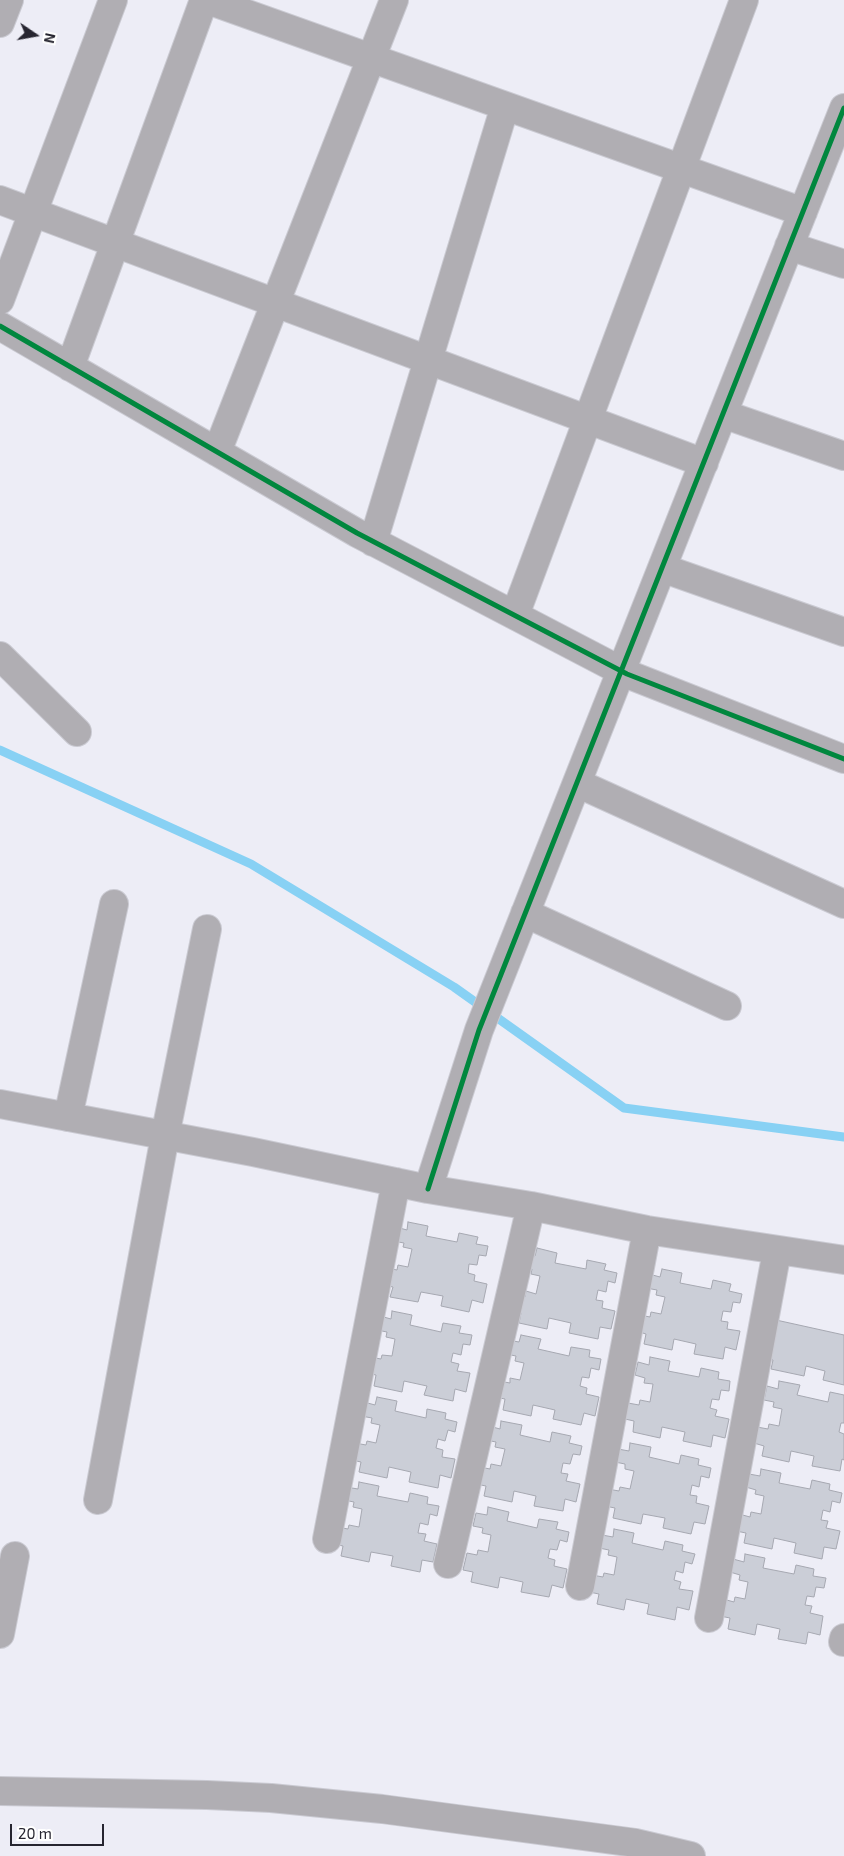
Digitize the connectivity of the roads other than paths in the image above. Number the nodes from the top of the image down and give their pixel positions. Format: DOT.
graph roads {
  1 [pos="9,0"];
  2 [pos="113,0"];
  3 [pos="204,0"];
  4 [pos="208,0"];
  5 [pos="394,0"];
  6 [pos="744,0"];
  7 [pos="0,23"];
  8 [pos="371,58"];
  9 [pos="505,106"];
  10 [pos="844,108"];
  11 [pos="681,168"];
  12 [pos="0,200"];
  13 [pos="33,212"];
  14 [pos="803,212"];
  15 [pos="116,243"];
  16 [pos="789,246"];
  17 [pos="844,264"];
  18 [pos="0,300"];
  19 [pos="275,302"];
  20 [pos="0,326"];
  21 [pos="428,360"];
  22 [pos="70,367"];
  23 [pos="723,414"];
  24 [pos="588,419"];
  25 [pos="217,452"];
  26 [pos="844,456"];
  27 [pos="704,463"];
  28 [pos="373,542"];
  29 [pos="662,568"];
  30 [pos="515,615"];
  31 [pos="844,632"];
  32 [pos="0,656"];
  33 [pos="621,671"];
  34 [pos="77,732"];
  35 [pos="844,759"];
  36 [pos="577,783"];
  37 [pos="114,904"];
  38 [pos="844,904"];
  39 [pos="525,913"];
  40 [pos="207,929"];
  41 [pos="727,1006"];
  42 [pos="0,1104"];
  43 [pos="68,1117"];
  44 [pos="165,1136"];
  45 [pos="396,1182"];
  46 [pos="428,1188"];
  47 [pos="531,1206"];
  48 [pos="647,1230"];
  49 [pos="777,1251"];
  50 [pos="844,1260"];
  51 [pos="98,1500"];
  52 [pos="327,1539"];
  53 [pos="15,1556"];
  54 [pos="448,1564"];
  55 [pos="580,1586"];
  56 [pos="709,1618"];
  57 [pos="0,1634"];
  58 [pos="0,1791"];
  59 [pos="692,1856"];
  1 -- 7 [label="street"];
  2 -- 13 [label="street"];
  3 -- 15 [label="street"];
  4 -- 8 [label="street"];
  5 -- 8 [label="street"];
  6 -- 11 [label="street"];
  8 -- 9 [label="street"];
  8 -- 19 [label="street"];
  9 -- 11 [label="street"];
  9 -- 21 [label="street"];
  10 -- 14 [label="street"];
  11 -- 14 [label="street"];
  11 -- 24 [label="street"];
  12 -- 13 [label="street"];
  13 -- 15 [label="street"];
  13 -- 18 [label="street"];
  14 -- 16 [label="street"];
  15 -- 19 [label="street"];
  15 -- 22 [label="street"];
  16 -- 17 [label="street"];
  16 -- 23 [label="street"];
  19 -- 21 [label="street"];
  19 -- 25 [label="street"];
  20 -- 22 [label="street"];
  21 -- 24 [label="street"];
  21 -- 28 [label="street"];
  22 -- 25 [label="street"];
  23 -- 26 [label="street"];
  23 -- 27 [label="street"];
  24 -- 27 [label="street"];
  24 -- 30 [label="street"];
  25 -- 28 [label="street"];
  27 -- 29 [label="street"];
  28 -- 30 [label="street"];
  29 -- 31 [label="street"];
  29 -- 33 [label="street"];
  30 -- 33 [label="street"];
  32 -- 34 [label="street"];
  33 -- 35 [label="street"];
  33 -- 36 [label="street"];
  36 -- 38 [label="street"];
  36 -- 39 [label="street"];
  37 -- 43 [label="street"];
  39 -- 41 [label="street"];
  39 -- 46 [label="street"];
  40 -- 44 [label="street"];
  42 -- 43 [label="street"];
  43 -- 44 [label="street"];
  44 -- 45 [label="street"];
  44 -- 51 [label="street"];
  45 -- 46 [label="street"];
  45 -- 52 [label="street"];
  46 -- 47 [label="street"];
  47 -- 48 [label="street"];
  47 -- 54 [label="street"];
  48 -- 49 [label="street"];
  48 -- 55 [label="street"];
  49 -- 50 [label="street"];
  49 -- 56 [label="street"];
  53 -- 57 [label="street"];
  58 -- 59 [label="street"];
}
